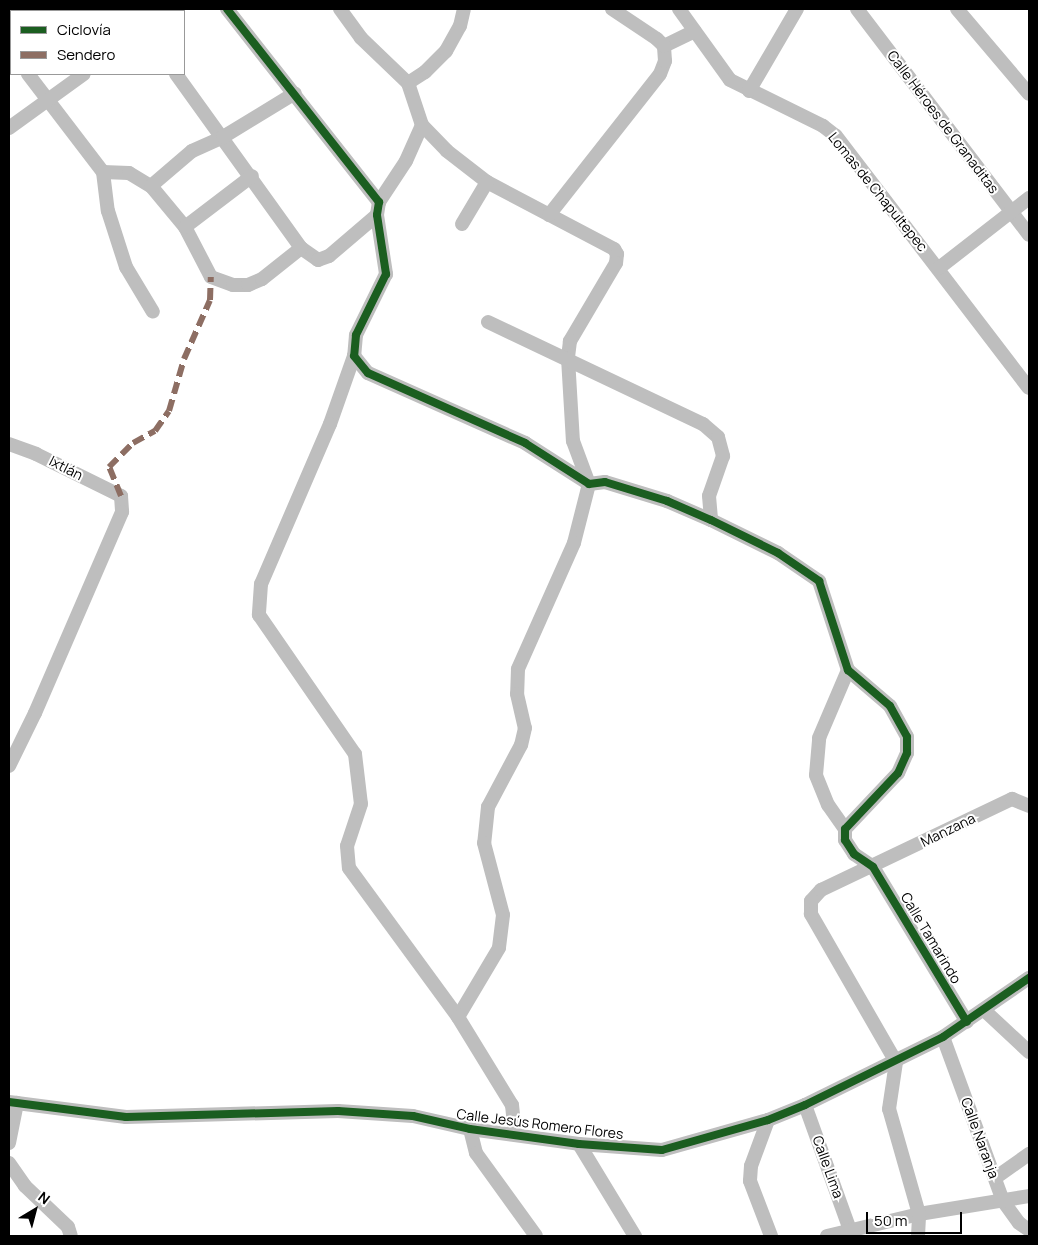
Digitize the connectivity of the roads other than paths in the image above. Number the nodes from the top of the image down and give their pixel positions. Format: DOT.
graph roads {
  1 [pos="174,9"];
  2 [pos="227,9"];
  3 [pos="340,9"];
  4 [pos="464,9"];
  5 [pos="612,9"];
  6 [pos="679,9"];
  7 [pos="797,9"];
  8 [pos="857,9"];
  9 [pos="957,9"];
  10 [pos="168,10"];
  11 [pos="694,31"];
  12 [pos="664,46"];
  13 [pos="29,75"];
  14 [pos="83,75"];
  15 [pos="177,75"];
  16 [pos="408,83"];
  17 [pos="749,91"];
  18 [pos="295,93"];
  19 [pos="1029,94"];
  20 [pos="47,100"];
  21 [pos="422,125"];
  22 [pos="9,128"];
  23 [pos="223,137"];
  24 [pos="103,172"];
  25 [pos="252,176"];
  26 [pos="487,182"];
  27 [pos="151,186"];
  28 [pos="1029,198"];
  29 [pos="378,209"];
  30 [pos="1011,212"];
  31 [pos="549,215"];
  32 [pos="462,224"];
  33 [pos="185,227"];
  34 [pos="1029,235"];
  35 [pos="301,248"];
  36 [pos="939,268"];
  37 [pos="154,312"];
  38 [pos="488,322"];
  39 [pos="354,356"];
  40 [pos="568,358"];
  41 [pos="1027,382"];
  42 [pos="9,444"];
  43 [pos="589,484"];
  44 [pos="711,520"];
  45 [pos="848,670"];
  46 [pos="9,766"];
  47 [pos="1027,804"];
  48 [pos="845,829"];
  49 [pos="873,867"];
  50 [pos="1029,978"];
  51 [pos="985,1012"];
  52 [pos="458,1017"];
  53 [pos="967,1022"];
  54 [pos="943,1037"];
  55 [pos="1029,1052"];
  56 [pos="896,1062"];
  57 [pos="13,1102"];
  58 [pos="805,1105"];
  59 [pos="768,1120"];
  60 [pos="470,1129"];
  61 [pos="515,1133"];
  62 [pos="9,1142"];
  63 [pos="579,1144"];
  64 [pos="1029,1154"];
  65 [pos="9,1163"];
  66 [pos="996,1178"];
  67 [pos="1029,1196"];
  68 [pos="1003,1201"];
  69 [pos="919,1214"];
  70 [pos="850,1230"];
  71 [pos="882,1230"];
  72 [pos="1029,1230"];
  73 [pos="71,1236"];
  74 [pos="536,1236"];
  75 [pos="635,1236"];
  76 [pos="771,1236"];
  77 [pos="826,1236"];
  78 [pos="918,1236"];
  1 -- 10 [label="street"];
  2 -- 18 [label="street"];
  3 -- 16 [label="street"];
  4 -- 16 [label="street"];
  5 -- 12 [label="street"];
  6 -- 11 [label="street, Lomas de Chapultepec"];
  7 -- 17 [label="street"];
  8 -- 30 [label="street, Calle Héroes de Granaditas"];
  9 -- 19 [label="street"];
  11 -- 12 [label="street"];
  11 -- 17 [label="street, Lomas de Chapultepec"];
  12 -- 31 [label="street"];
  13 -- 20 [label="street"];
  14 -- 20 [label="street"];
  15 -- 23 [label="street"];
  16 -- 21 [label="street"];
  17 -- 36 [label="street, Lomas de Chapultepec"];
  18 -- 23 [label="street"];
  18 -- 29 [label="street"];
  20 -- 22 [label="street"];
  20 -- 24 [label="street"];
  21 -- 26 [label="street"];
  21 -- 29 [label="street"];
  23 -- 25 [label="street"];
  23 -- 27 [label="street"];
  24 -- 27 [label="street"];
  24 -- 37 [label="street"];
  25 -- 33 [label="street"];
  25 -- 35 [label="street"];
  26 -- 31 [label="street"];
  26 -- 32 [label="street"];
  27 -- 33 [label="street"];
  28 -- 30 [label="street"];
  29 -- 35 [label="street"];
  29 -- 39 [label="street"];
  30 -- 34 [label="street, Calle Héroes de Granaditas"];
  30 -- 36 [label="street"];
  31 -- 40 [label="street"];
  33 -- 35 [label="street"];
  36 -- 41 [label="street, Lomas de Chapultepec"];
  38 -- 40 [label="street"];
  39 -- 43 [label="street"];
  39 -- 52 [label="street"];
  40 -- 43 [label="street"];
  40 -- 44 [label="street"];
  42 -- 46 [label="street, Ixtlán"];
  43 -- 44 [label="street"];
  43 -- 52 [label="street"];
  44 -- 45 [label="street"];
  45 -- 48 [label="street"];
  45 -- 48 [label="street"];
  47 -- 49 [label="street, Manzana"];
  48 -- 49 [label="street"];
  49 -- 53 [label="street, Calle Tamarindo"];
  49 -- 56 [label="street, Manzana"];
  50 -- 51 [label="street, Calle Jesús Romero Flores"];
  51 -- 53 [label="street, Calle Jesús Romero Flores"];
  51 -- 55 [label="street"];
  52 -- 61 [label="street"];
  53 -- 54 [label="street, Calle Jesús Romero Flores"];
  54 -- 56 [label="street, Calle Jesús Romero Flores"];
  54 -- 66 [label="street, Calle Naranja"];
  56 -- 58 [label="street, Calle Jesús Romero Flores"];
  56 -- 69 [label="street"];
  57 -- 60 [label="street, Calle Jesús Romero Flores"];
  57 -- 62 [label="street"];
  58 -- 59 [label="street, Calle Jesús Romero Flores"];
  58 -- 70 [label="street, Calle Lima"];
  59 -- 63 [label="street, Calle Jesús Romero Flores"];
  59 -- 76 [label="street"];
  60 -- 61 [label="street, Calle Jesús Romero Flores"];
  60 -- 74 [label="street"];
  61 -- 63 [label="street, Calle Jesús Romero Flores"];
  63 -- 75 [label="street"];
  64 -- 66 [label="street"];
  65 -- 73 [label="street"];
  66 -- 68 [label="street, Calle Naranja"];
  67 -- 68 [label="street"];
  68 -- 69 [label="street"];
  68 -- 72 [label="street, Calle Naranja"];
  69 -- 71 [label="street"];
  69 -- 78 [label="street"];
  70 -- 71 [label="street"];
  70 -- 77 [label="street"];
}
